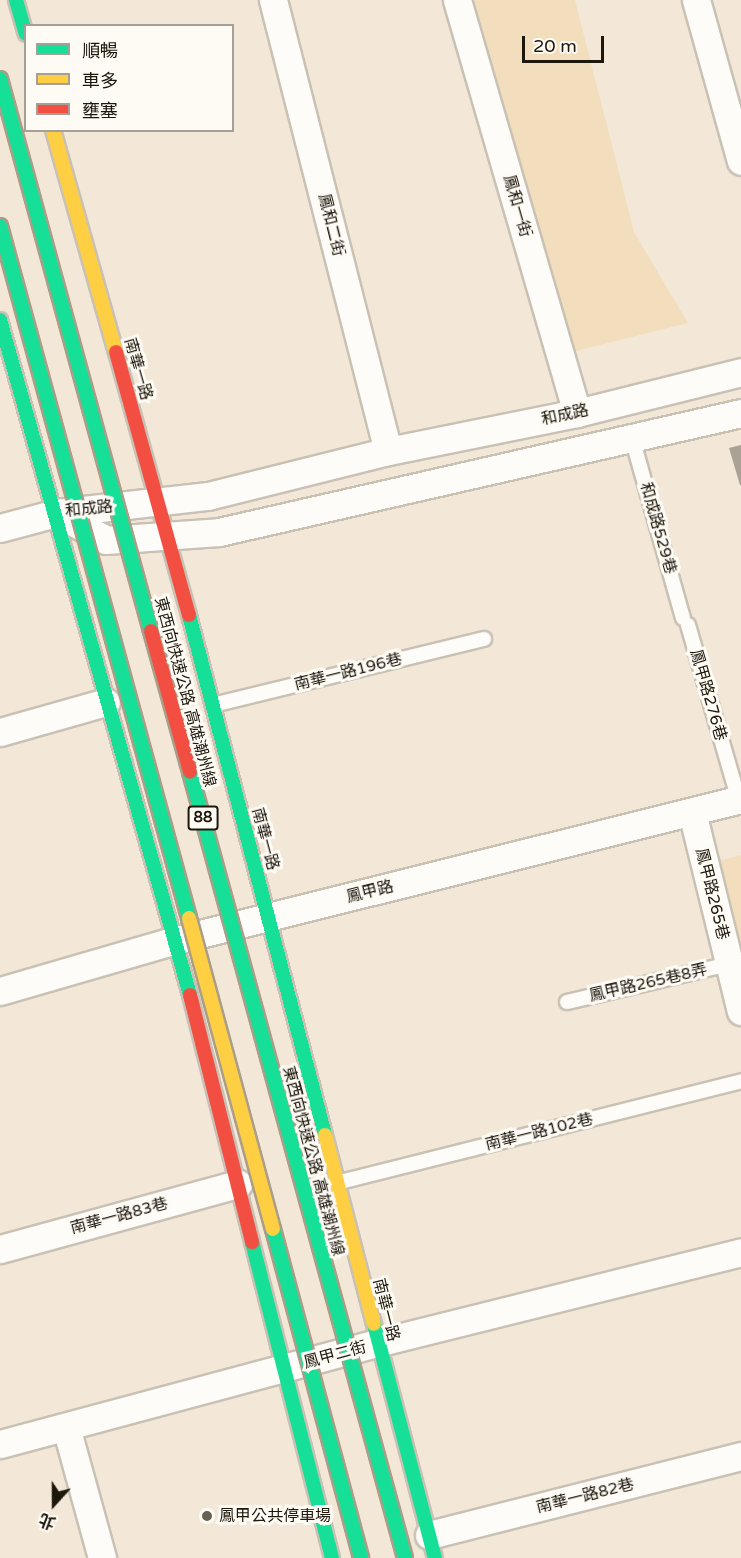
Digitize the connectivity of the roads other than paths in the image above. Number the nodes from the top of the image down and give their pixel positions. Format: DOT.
graph roads {
  1 [pos="16,0"];
  2 [pos="273,0"];
  3 [pos="457,0"];
  4 [pos="696,0"];
  5 [pos="24,27"];
  6 [pos="0,79"];
  7 [pos="54,132"];
  8 [pos="741,161"];
  9 [pos="0,226"];
  10 [pos="0,320"];
  11 [pos="741,372"];
  12 [pos="577,413"];
  13 [pos="741,413"];
  14 [pos="632,438"];
  15 [pos="388,451"];
  16 [pos="159,502"];
  17 [pos="56,513"];
  18 [pos="0,528"];
  19 [pos="169,537"];
  20 [pos="686,621"];
  21 [pos="484,639"];
  22 [pos="106,702"];
  23 [pos="213,705"];
  24 [pos="0,732"];
  25 [pos="740,799"];
  26 [pos="692,812"];
  27 [pos="268,917"];
  28 [pos="176,940"];
  29 [pos="729,964"];
  30 [pos="0,991"];
  31 [pos="567,1002"];
  32 [pos="741,1011"];
  33 [pos="741,1081"];
  34 [pos="238,1184"];
  35 [pos="336,1184"];
  36 [pos="0,1249"];
  37 [pos="741,1252"];
  38 [pos="377,1343"];
  39 [pos="284,1369"];
  40 [pos="66,1426"];
  41 [pos="0,1444"];
  42 [pos="741,1456"];
  43 [pos="432,1547"];
  44 [pos="102,1558"];
  45 [pos="332,1558"];
  46 [pos="361,1558"];
  47 [pos="405,1558"];
  1 -- 5 [label="main road"];
  2 -- 15 [label="street, 鳳和二街"];
  3 -- 12 [label="street, 鳳和一街"];
  4 -- 8 [label="street"];
  6 -- 47 [label="main road, 東西向快速公路 高雄潮州線 / 88, bridge"];
  7 -- 16 [label="main road, 南華一路"];
  9 -- 46 [label="main road, 88, bridge"];
  10 -- 17 [label="main road"];
  11 -- 12 [label="street, 和成路"];
  12 -- 15 [label="street, 和成路"];
  13 -- 14 [label="street, 和成路"];
  14 -- 19 [label="street, 和成路"];
  14 -- 20 [label="lane, 和成路529巷"];
  15 -- 16 [label="street, 和成路"];
  16 -- 17 [label="street, 和成路"];
  16 -- 19 [label="main road, 南華一路"];
  17 -- 18 [label="street"];
  17 -- 19 [label="street, 和成路"];
  17 -- 22 [label="main road"];
  19 -- 23 [label="main road, 南華一路"];
  20 -- 25 [label="lane, 鳳甲路276巷"];
  21 -- 23 [label="lane, 南華一路196巷"];
  22 -- 24 [label="street"];
  22 -- 28 [label="main road"];
  23 -- 27 [label="main road, 南華一路"];
  25 -- 26 [label="street, 鳳甲路"];
  26 -- 27 [label="street, 鳳甲路"];
  26 -- 29 [label="street, 鳳甲路265巷"];
  27 -- 28 [label="street, 鳳甲路"];
  27 -- 35 [label="main road, 南華一路"];
  28 -- 30 [label="street, 鳳甲路"];
  28 -- 34 [label="main road"];
  29 -- 31 [label="lane, 鳳甲路265巷8弄"];
  29 -- 32 [label="street, 鳳甲路265巷"];
  33 -- 35 [label="lane, 南華一路102巷"];
  34 -- 36 [label="street, 南華一路83巷"];
  34 -- 39 [label="main road"];
  35 -- 38 [label="main road, 南華一路"];
  37 -- 38 [label="street, 鳳甲二街"];
  38 -- 39 [label="street, 鳳甲二街"];
  38 -- 43 [label="main road, 南華一路"];
  39 -- 40 [label="street, 鳳甲二街"];
  39 -- 45 [label="main road"];
  40 -- 41 [label="street, 鳳甲二街"];
  40 -- 44 [label="street"];
  42 -- 43 [label="street, 南華一路82巷"];
}
